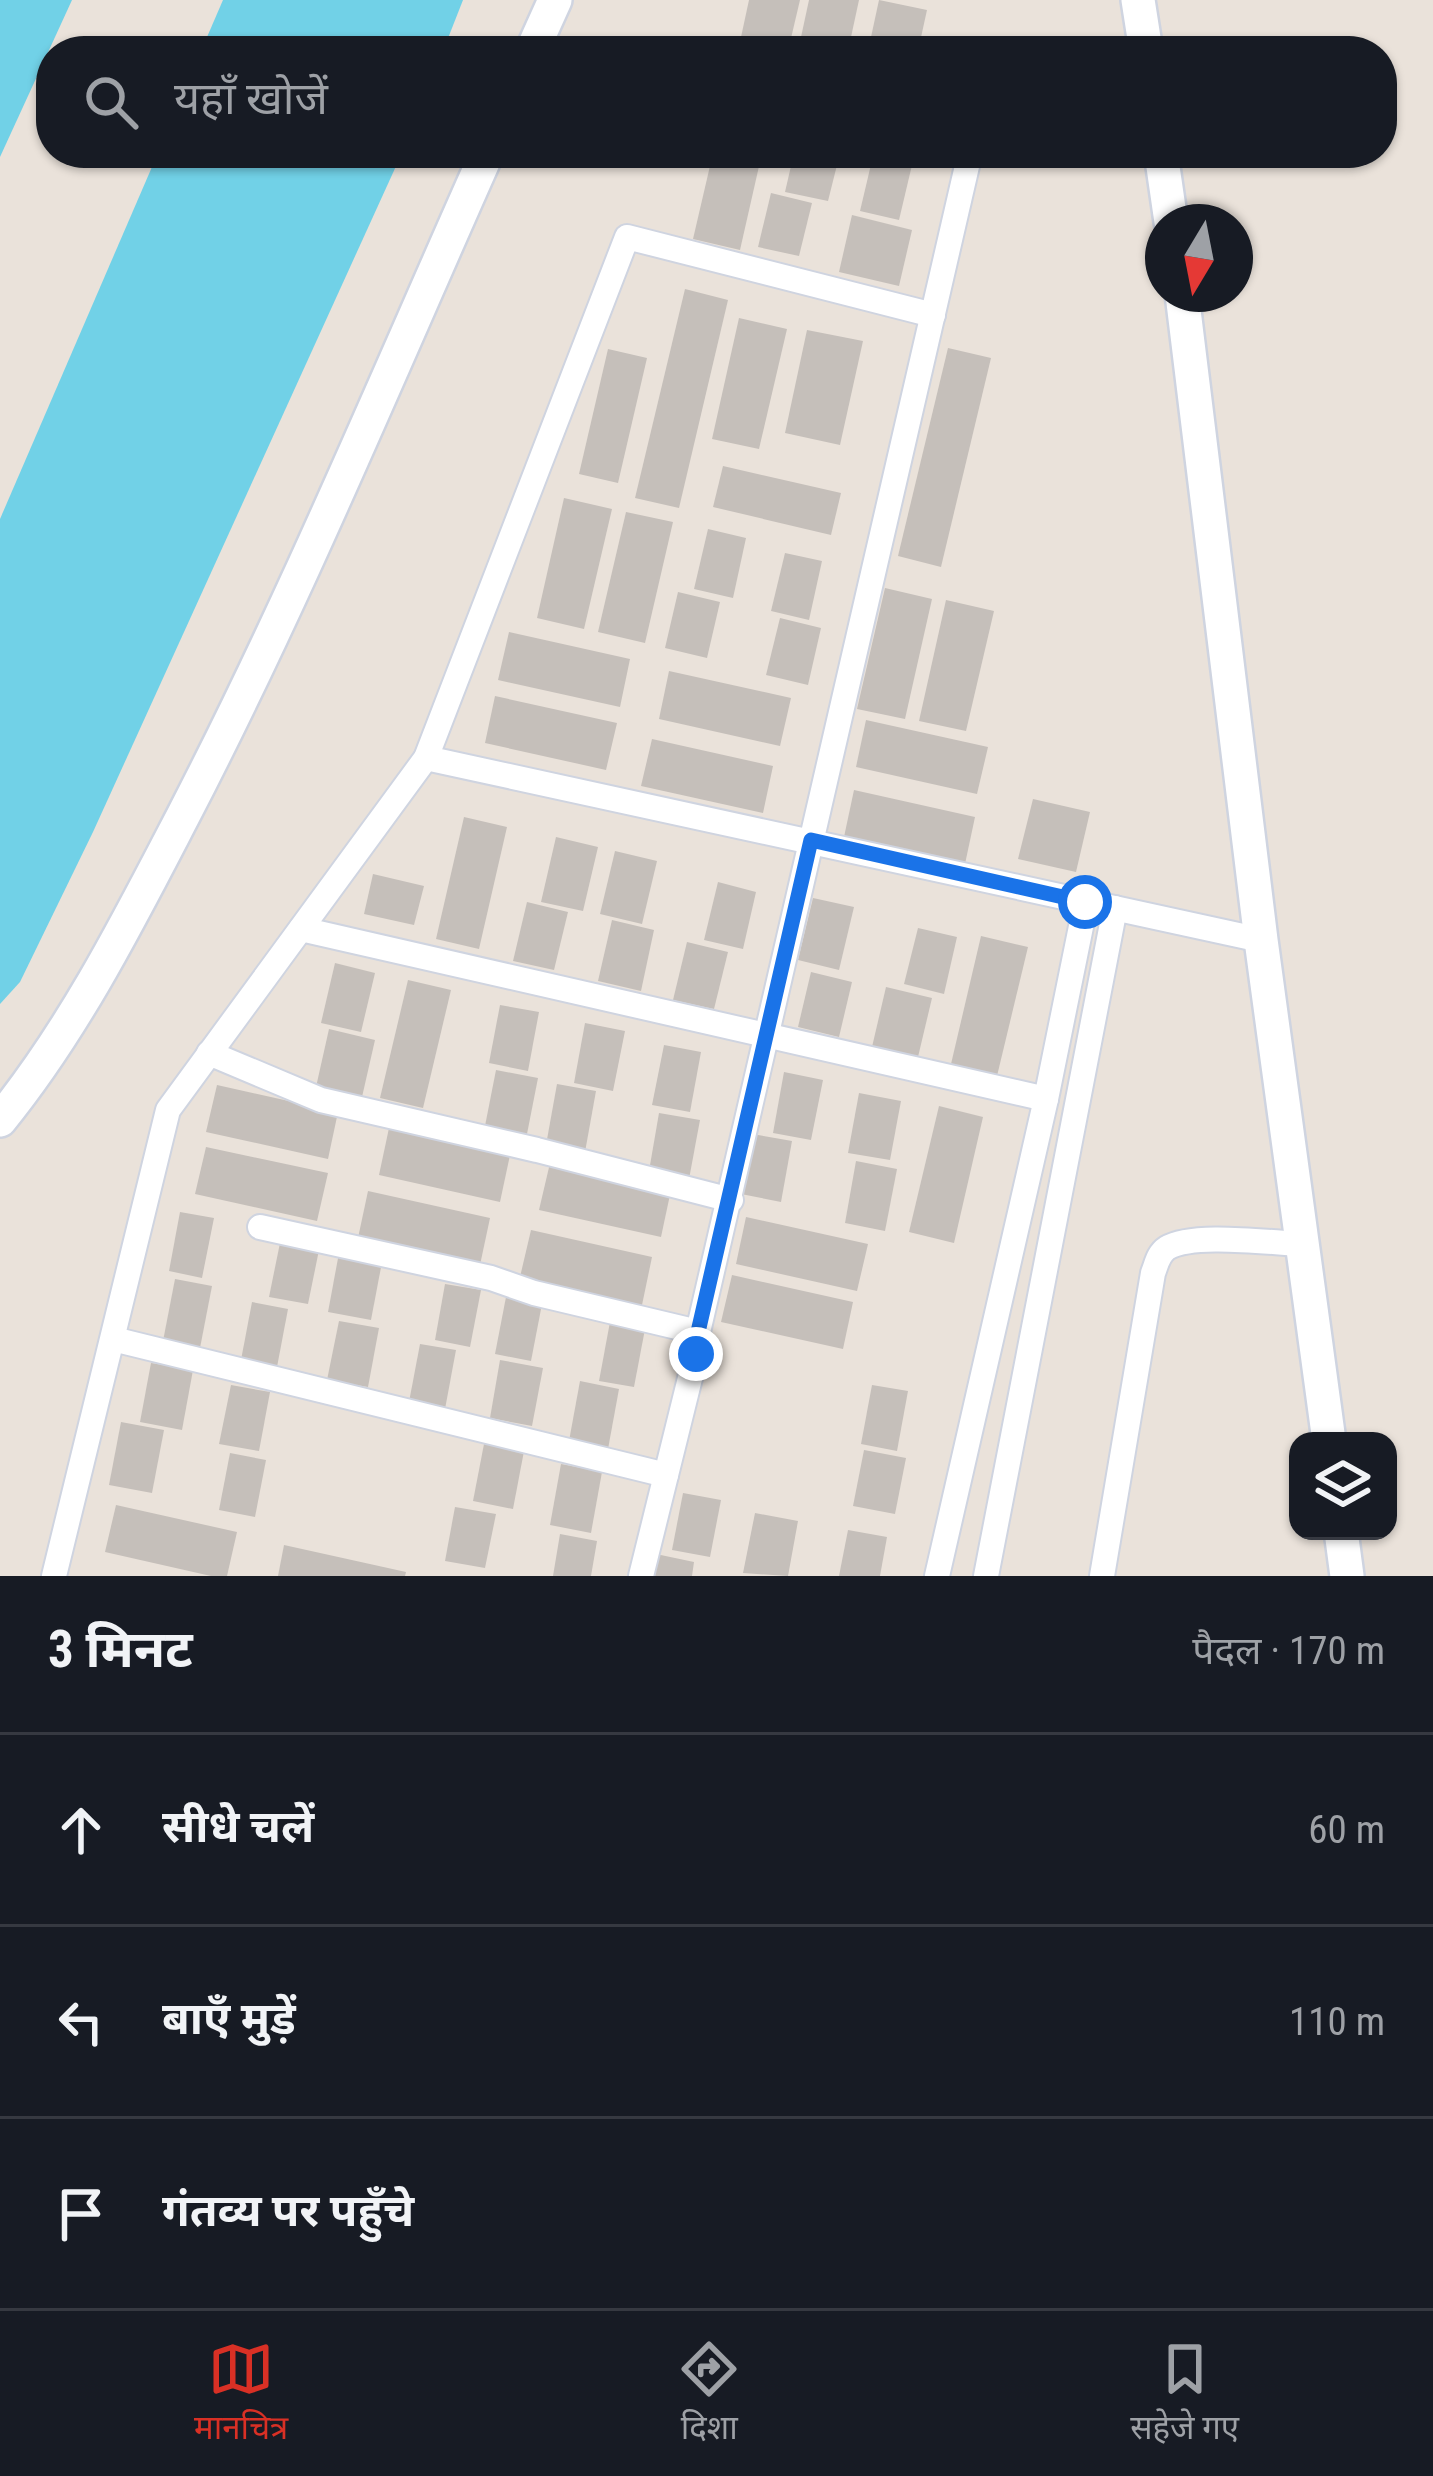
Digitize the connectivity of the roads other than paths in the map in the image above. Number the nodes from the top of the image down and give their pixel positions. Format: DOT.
graph roads {
  1 [pos="555,0"];
  2 [pos="1138,0"];
  3 [pos="539,36"];
  4 [pos="1144,36"];
  5 [pos="480,168"];
  6 [pos="967,168"];
  7 [pos="1163,168"];
  8 [pos="1169,204"];
  9 [pos="1184,312"];
  10 [pos="933,315"];
  11 [pos="426,758"];
  12 [pos="811,840"];
  13 [pos="1085,902"];
  14 [pos="1115,908"];
  15 [pos="301,929"];
  16 [pos="1262,940"];
  17 [pos="766,1037"];
  18 [pos="209,1054"];
  19 [pos="1046,1099"];
  20 [pos="0,1120"];
  21 [pos="730,1200"];
  22 [pos="260,1227"];
  23 [pos="1303,1244"];
  24 [pos="698,1332"];
  25 [pos="113,1339"];
  26 [pos="1328,1432"];
  27 [pos="666,1475"];
  28 [pos="1342,1540"];
  29 [pos="54,1576"];
  30 [pos="641,1576"];
  31 [pos="937,1576"];
  32 [pos="986,1576"];
  33 [pos="1102,1576"];
  34 [pos="1347,1576"];
  1 -- 3 [label="street"];
  2 -- 4 [label="street"];
  5 -- 20 [label="street"];
  6 -- 10 [label="street"];
  7 -- 8 [label="street"];
  9 -- 16 [label="street"];
  10 -- 11 [label="street"];
  10 -- 12 [label="street"];
  11 -- 12 [label="street"];
  11 -- 15 [label="street"];
  12 -- 13 [label="street"];
  12 -- 17 [label="street"];
  13 -- 14 [label="street"];
  13 -- 19 [label="street"];
  14 -- 16 [label="street"];
  14 -- 32 [label="street"];
  15 -- 17 [label="street"];
  15 -- 18 [label="street"];
  16 -- 23 [label="street"];
  17 -- 19 [label="street"];
  17 -- 21 [label="street"];
  18 -- 21 [label="street"];
  18 -- 25 [label="street"];
  19 -- 31 [label="street"];
  21 -- 24 [label="street"];
  22 -- 24 [label="street"];
  23 -- 26 [label="street"];
  23 -- 33 [label="street"];
  24 -- 27 [label="street"];
  25 -- 27 [label="street"];
  25 -- 29 [label="street"];
  27 -- 30 [label="street"];
  28 -- 34 [label="street"];
}
